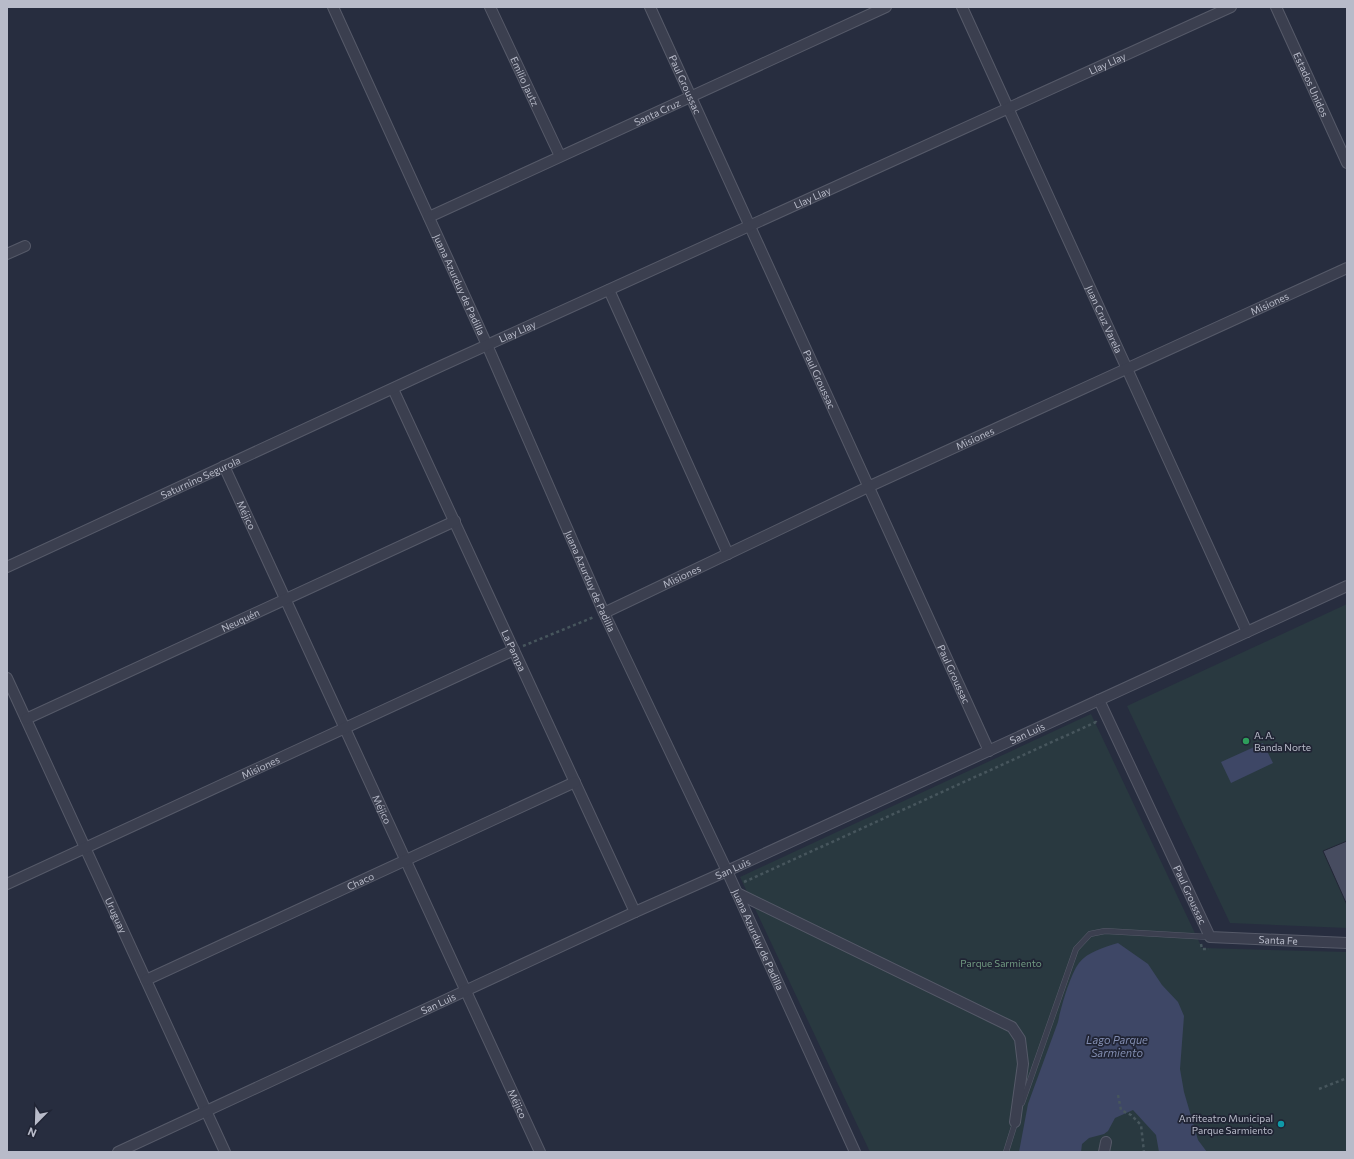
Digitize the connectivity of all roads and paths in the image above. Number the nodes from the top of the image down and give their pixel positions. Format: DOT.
graph roads {
  1 [pos="333,7"];
  2 [pos="490,7"];
  3 [pos="650,7"];
  4 [pos="886,7"];
  5 [pos="962,7"];
  6 [pos="1231,7"];
  7 [pos="1276,7"];
  8 [pos="690,97"];
  9 [pos="1008,108"];
  10 [pos="560,156"];
  11 [pos="1347,163"];
  12 [pos="429,217"];
  13 [pos="749,226"];
  14 [pos="25,246"];
  15 [pos="7,254"];
  16 [pos="1347,268"];
  17 [pos="609,290"];
  18 [pos="487,345"];
  19 [pos="1126,369"];
  20 [pos="393,389"];
  21 [pos="224,466"];
  22 [pos="868,487"];
  23 [pos="455,521"];
  24 [pos="728,554"];
  25 [pos="7,567"];
  26 [pos="1347,586"];
  27 [pos="286,600"];
  28 [pos="604,613"];
  29 [pos="1247,632"];
  30 [pos="514,650"];
  31 [pos="7,678"];
  32 [pos="1099,700"];
  33 [pos="26,719"];
  34 [pos="344,727"];
  35 [pos="1099,730"];
  36 [pos="989,751"];
  37 [pos="575,782"];
  38 [pos="85,847"];
  39 [pos="405,859"];
  40 [pos="727,871"];
  41 [pos="7,884"];
  42 [pos="737,893"];
  43 [pos="751,900"];
  44 [pos="635,912"];
  45 [pos="1197,936"];
  46 [pos="1210,937"];
  47 [pos="1347,943"];
  48 [pos="1217,949"];
  49 [pos="146,980"];
  50 [pos="466,992"];
  51 [pos="1347,1078"];
  52 [pos="1319,1089"];
  53 [pos="1118,1095"];
  54 [pos="206,1111"];
  55 [pos="1015,1122"];
  56 [pos="118,1152"];
  57 [pos="225,1152"];
  58 [pos="540,1152"];
  59 [pos="855,1152"];
  60 [pos="1006,1152"];
  61 [pos="1144,1152"];
  1 -- 12 [label="street, Juana Azurduy de Padilla"];
  2 -- 10 [label="street, Emilio Jautz"];
  3 -- 8 [label="street, Paul Groussac"];
  4 -- 8 [label="street, Santa Cruz"];
  5 -- 9 [label="street, Juan Cruz Varela"];
  6 -- 9 [label="street, Llay Llay"];
  7 -- 11 [label="street, Estados Unidos"];
  8 -- 10 [label="street, Santa Cruz"];
  8 -- 13 [label="street, Paul Groussac"];
  9 -- 13 [label="street, Llay Llay"];
  9 -- 19 [label="street, Juan Cruz Varela"];
  10 -- 12 [label="street, Santa Cruz"];
  12 -- 18 [label="street, Juana Azurduy de Padilla"];
  13 -- 17 [label="street, Llay Llay"];
  13 -- 22 [label="street, Paul Groussac"];
  14 -- 15 [label="street"];
  16 -- 19 [label="street, Misiones"];
  17 -- 18 [label="street, Llay Llay"];
  17 -- 24 [label="street"];
  18 -- 20 [label="street, Llay Llay"];
  18 -- 28 [label="street, Juana Azurduy de Padilla"];
  19 -- 22 [label="street, Misiones"];
  19 -- 29 [label="street, Juan Cruz Varela"];
  20 -- 21 [label="street, Saturnino Segurola"];
  20 -- 23 [label="street, La Pampa"];
  21 -- 25 [label="street, Saturnino Segurola"];
  21 -- 27 [label="street, Méjico"];
  22 -- 24 [label="street, Misiones"];
  22 -- 36 [label="street, Paul Groussac"];
  23 -- 27 [label="street, Neuquén"];
  23 -- 30 [label="street, La Pampa"];
  24 -- 28 [label="street, Misiones"];
  26 -- 29 [label="street, San Luis"];
  27 -- 33 [label="street, Neuquén"];
  27 -- 34 [label="street, Méjico"];
  28 -- 30 [label="path"];
  28 -- 40 [label="street, Juana Azurduy de Padilla"];
  29 -- 32 [label="street, San Luis"];
  30 -- 34 [label="street, Misiones"];
  30 -- 37 [label="street, La Pampa"];
  31 -- 33 [label="street, Uruguay"];
  32 -- 36 [label="street, San Luis"];
  32 -- 46 [label="street, Paul Groussac"];
  33 -- 38 [label="street, Uruguay"];
  34 -- 38 [label="street, Misiones"];
  34 -- 39 [label="street, Méjico"];
  35 -- 43 [label="path"];
  36 -- 40 [label="street, San Luis"];
  37 -- 39 [label="street, Chaco"];
  37 -- 44 [label="street, La Pampa"];
  38 -- 41 [label="street, Misiones"];
  38 -- 49 [label="street, Uruguay"];
  39 -- 49 [label="street, Chaco"];
  39 -- 50 [label="street, Méjico"];
  40 -- 42 [label="street, Juana Azurduy de Padilla"];
  40 -- 44 [label="street, San Luis"];
  42 -- 43 [label="street"];
  42 -- 59 [label="street, Juana Azurduy de Padilla"];
  43 -- 55 [label="street"];
  44 -- 50 [label="street, San Luis"];
  45 -- 46 [label="lane"];
  45 -- 48 [label="path"];
  45 -- 55 [label="lane"];
  46 -- 47 [label="street, Santa Fe"];
  49 -- 54 [label="street, Uruguay"];
  50 -- 54 [label="street, San Luis"];
  50 -- 58 [label="street, Méjico"];
  51 -- 52 [label="path"];
  53 -- 61 [label="path"];
  54 -- 56 [label="street, San Luis"];
  54 -- 57 [label="street, Uruguay"];
  55 -- 60 [label="lane"];
}
